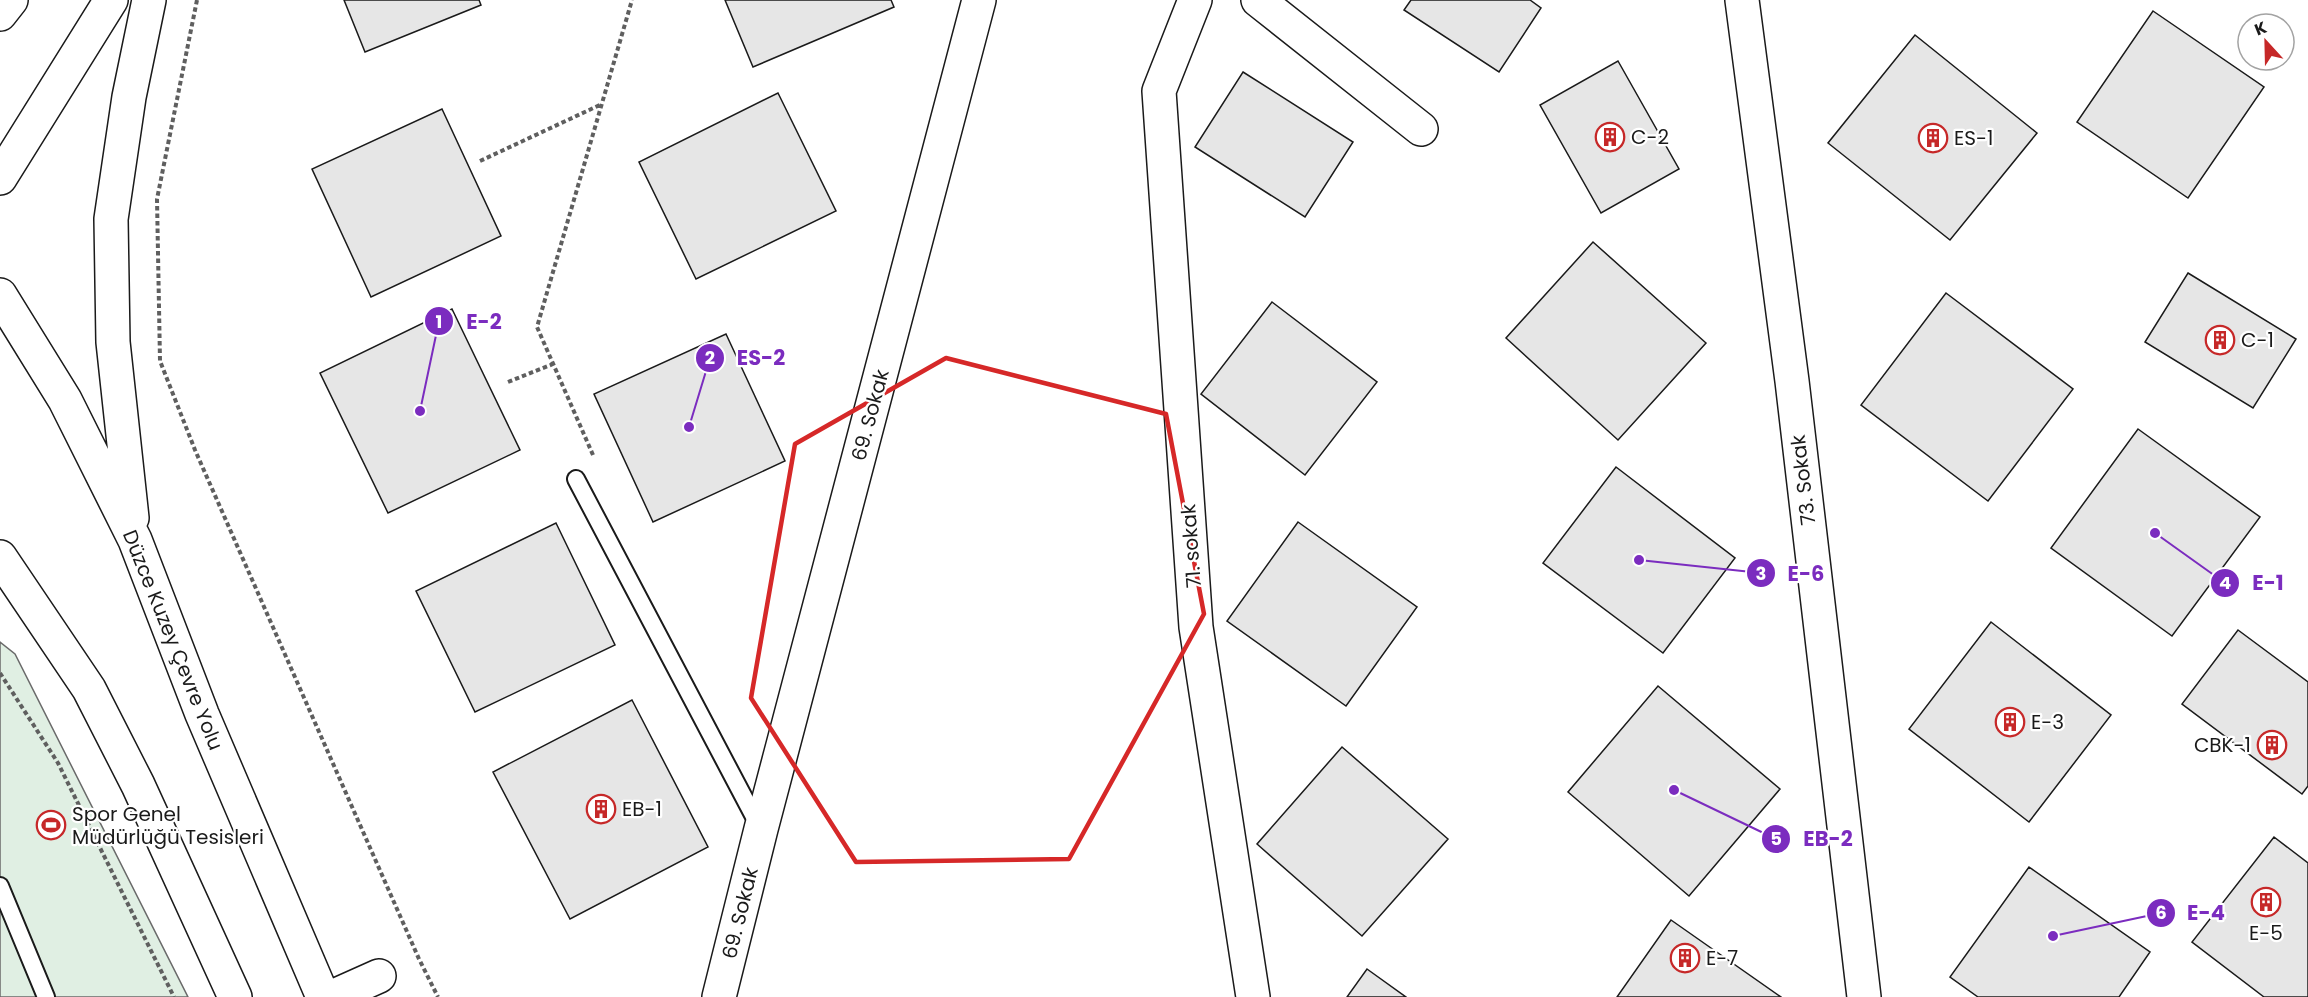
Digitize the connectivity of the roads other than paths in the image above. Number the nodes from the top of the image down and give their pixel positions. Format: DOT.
graph roads {
  1 [pos="11,0"];
  2 [pos="111,0"];
  3 [pos="149,0"];
  4 [pos="980,0"];
  5 [pos="1195,0"];
  6 [pos="1258,0"];
  7 [pos="1742,0"];
  8 [pos="0,14"];
  9 [pos="1421,129"];
  10 [pos="0,178"];
  11 [pos="0,295"];
  12 [pos="576,479"];
  13 [pos="135,540"];
  14 [pos="0,557"];
  15 [pos="761,829"];
  16 [pos="0,886"];
  17 [pos="380,976"];
  18 [pos="46,997"];
  19 [pos="235,997"];
  20 [pos="323,997"];
  21 [pos="332,997"];
  22 [pos="719,997"];
  23 [pos="1253,997"];
  24 [pos="1864,997"];
  1 -- 8 [label="main road"];
  2 -- 10 [label="main road"];
  3 -- 13 [label="main road"];
  4 -- 15 [label="main road, 69. Sokak"];
  5 -- 23 [label="main road, 71. sokak"];
  6 -- 9 [label="main road"];
  7 -- 24 [label="main road, 73. Sokak"];
  11 -- 13 [label="main road, Düzce Kuzey Çevre Yolu"];
  12 -- 15 [label="lane"];
  13 -- 20 [label="main road, Düzce Kuzey Çevre Yolu"];
  14 -- 19 [label="main road"];
  15 -- 22 [label="main road, 69. Sokak"];
  16 -- 18 [label="lane"];
  17 -- 21 [label="main road"];
}
